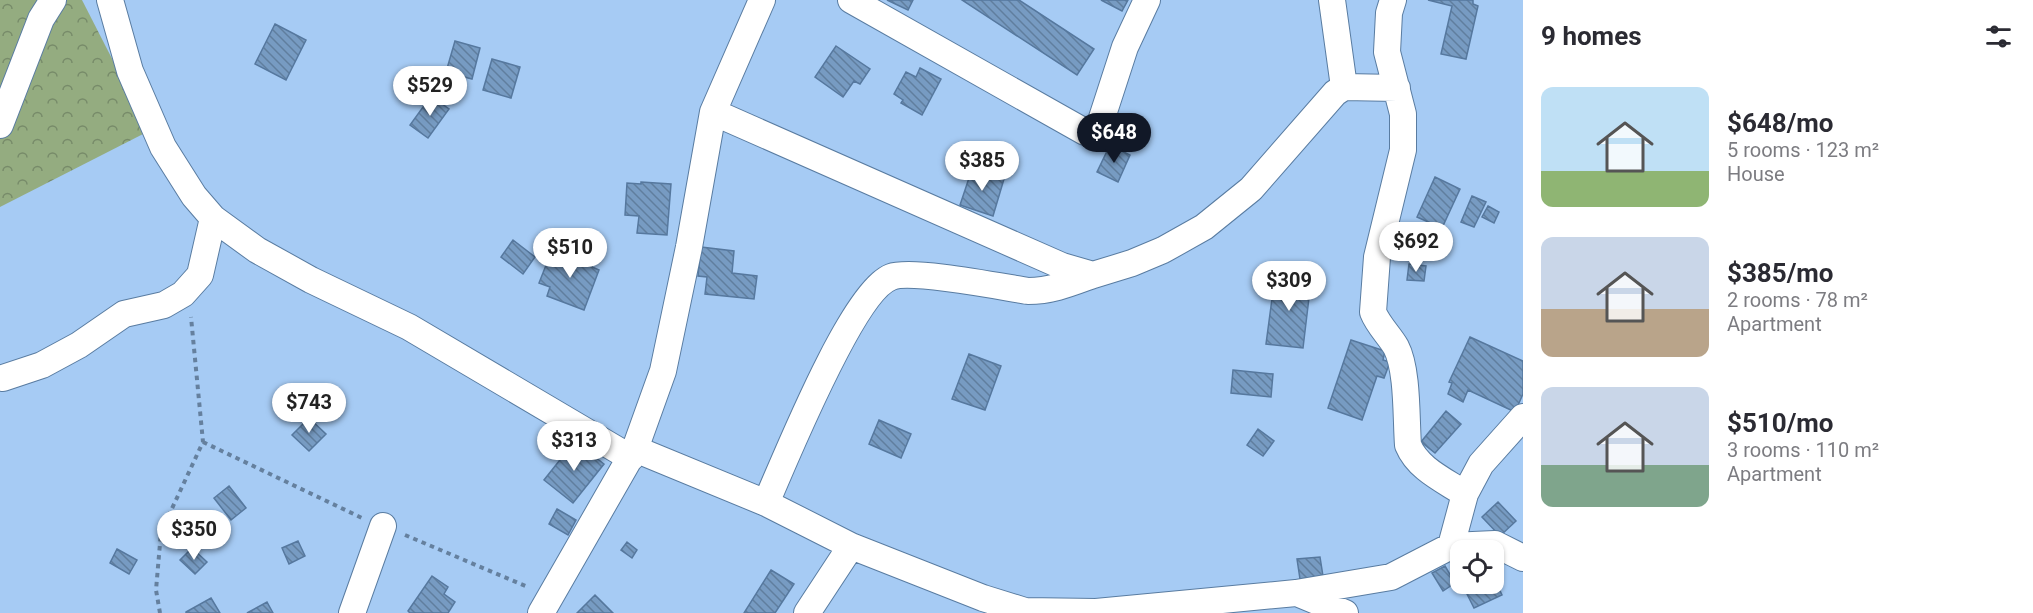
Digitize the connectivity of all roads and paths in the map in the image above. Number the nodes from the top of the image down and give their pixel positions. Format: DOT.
graph roads {
  1 [pos="53,0"];
  2 [pos="110,0"];
  3 [pos="762,0"];
  4 [pos="851,0"];
  5 [pos="1147,0"];
  6 [pos="1332,0"];
  7 [pos="1393,0"];
  8 [pos="1344,87"];
  9 [pos="1397,88"];
  10 [pos="713,112"];
  11 [pos="0,124"];
  12 [pos="213,218"];
  13 [pos="1093,274"];
  14 [pos="200,275"];
  15 [pos="1,376"];
  16 [pos="1523,417"];
  17 [pos="633,453"];
  18 [pos="1465,494"];
  19 [pos="766,503"];
  20 [pos="383,526"];
  21 [pos="1453,540"];
  22 [pos="851,546"];
  23 [pos="1450,547"];
  24 [pos="1504,548"];
  25 [pos="1523,558"];
  26 [pos="1296,593"];
  27 [pos="160,613"];
  28 [pos="352,613"];
  29 [pos="541,613"];
  30 [pos="807,613"];
  31 [pos="1345,613"];
  1 -- 11 [label="street"];
  2 -- 12 [label="street"];
  3 -- 10 [label="street"];
  4 -- 5 [label="street"];
  6 -- 8 [label="street"];
  7 -- 9 [label="street"];
  8 -- 9 [label="street"];
  8 -- 13 [label="street"];
  9 -- 18 [label="street"];
  10 -- 13 [label="street"];
  10 -- 17 [label="street"];
  12 -- 14 [label="street"];
  12 -- 17 [label="street"];
  13 -- 19 [label="street"];
  14 -- 15 [label="street"];
  14 -- 27 [label="path"];
  16 -- 18 [label="street"];
  17 -- 19 [label="street"];
  17 -- 29 [label="street"];
  18 -- 21 [label="street"];
  19 -- 22 [label="street"];
  20 -- 28 [label="street"];
  22 -- 26 [label="street"];
  22 -- 30 [label="street"];
  23 -- 26 [label="street"];
  24 -- 25 [label="street"];
  26 -- 31 [label="street"];
}
